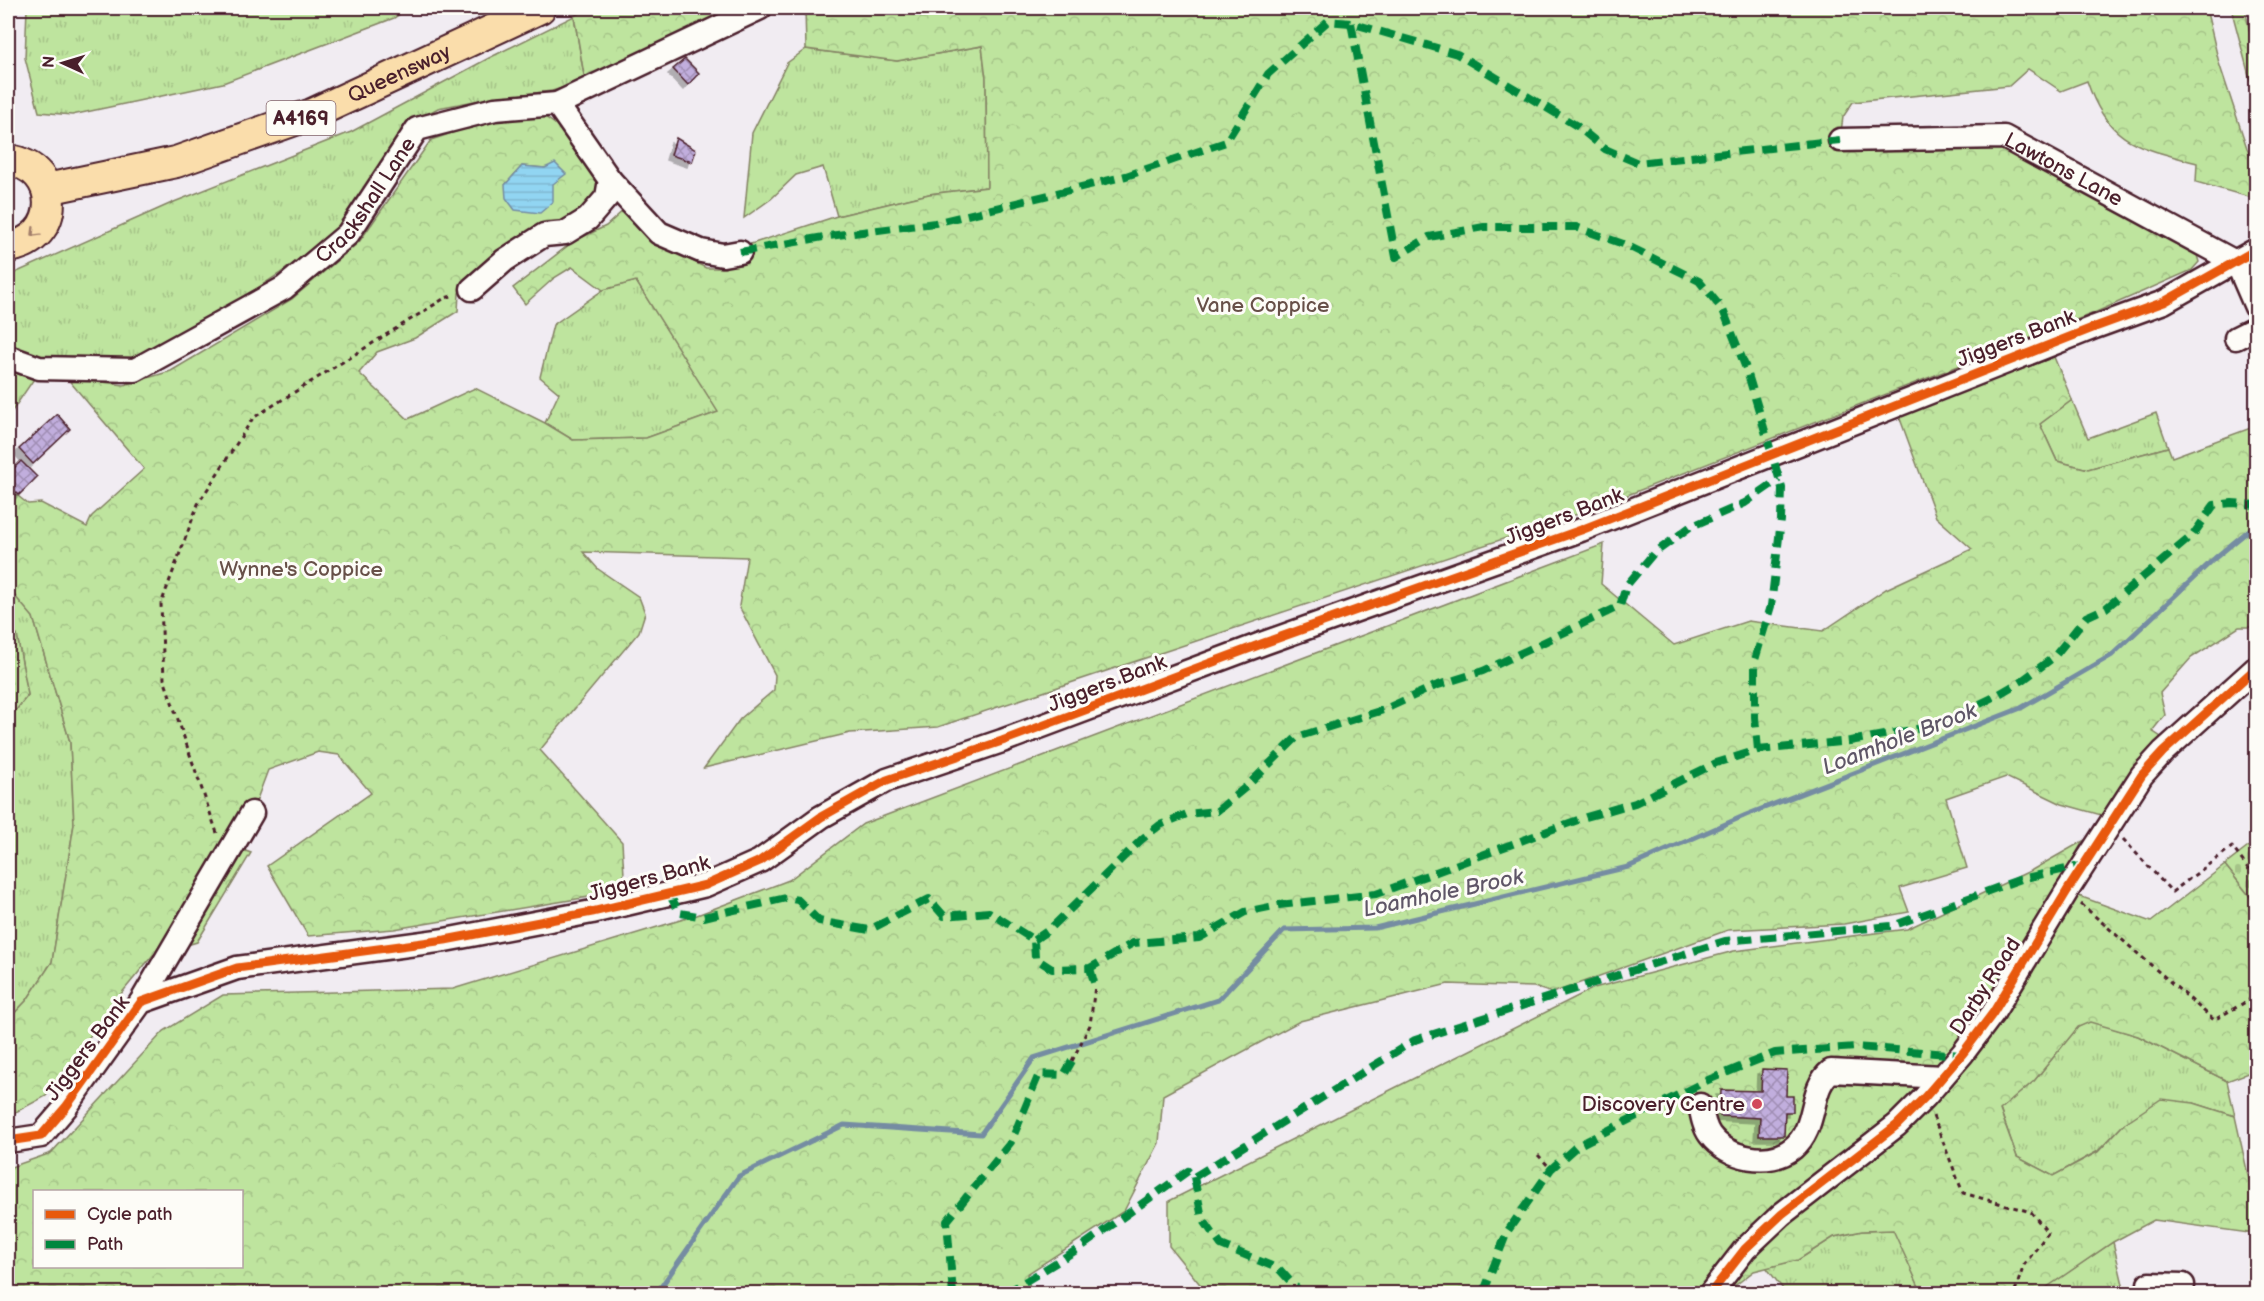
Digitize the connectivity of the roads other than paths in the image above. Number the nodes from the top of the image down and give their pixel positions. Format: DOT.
graph roads {
  1 [pos="540,8"];
  2 [pos="760,8"];
  3 [pos="557,104"];
  4 [pos="1840,140"];
  5 [pos="8,160"];
  6 [pos="610,180"];
  7 [pos="47,189"];
  8 [pos="8,247"];
  9 [pos="2256,250"];
  10 [pos="740,252"];
  11 [pos="2236,263"];
  12 [pos="472,289"];
  13 [pos="2256,308"];
  14 [pos="8,357"];
  15 [pos="2256,668"];
  16 [pos="252,813"];
  17 [pos="141,1002"];
  18 [pos="1942,1077"];
  19 [pos="1700,1105"];
  20 [pos="8,1141"];
  21 [pos="1710,1293"];
  1 -- 7 [label="main road, Queensway / A4169"];
  2 -- 3 [label="street, Crackshall Lane"];
  3 -- 6 [label="street"];
  3 -- 14 [label="street, Crackshall Lane"];
  4 -- 11 [label="street, Lawtons Lane"];
  5 -- 7 [label="main road"];
  6 -- 10 [label="street"];
  6 -- 12 [label="street"];
  7 -- 8 [label="main road, one-way"];
  9 -- 11 [label="street, Jiggers Bank"];
  11 -- 13 [label="street"];
  11 -- 17 [label="street, Jiggers Bank"];
  15 -- 18 [label="street, Darby Road"];
  16 -- 17 [label="street"];
  17 -- 20 [label="street, Jiggers Bank"];
  18 -- 19 [label="street"];
  18 -- 21 [label="street, Darby Road"];
}
